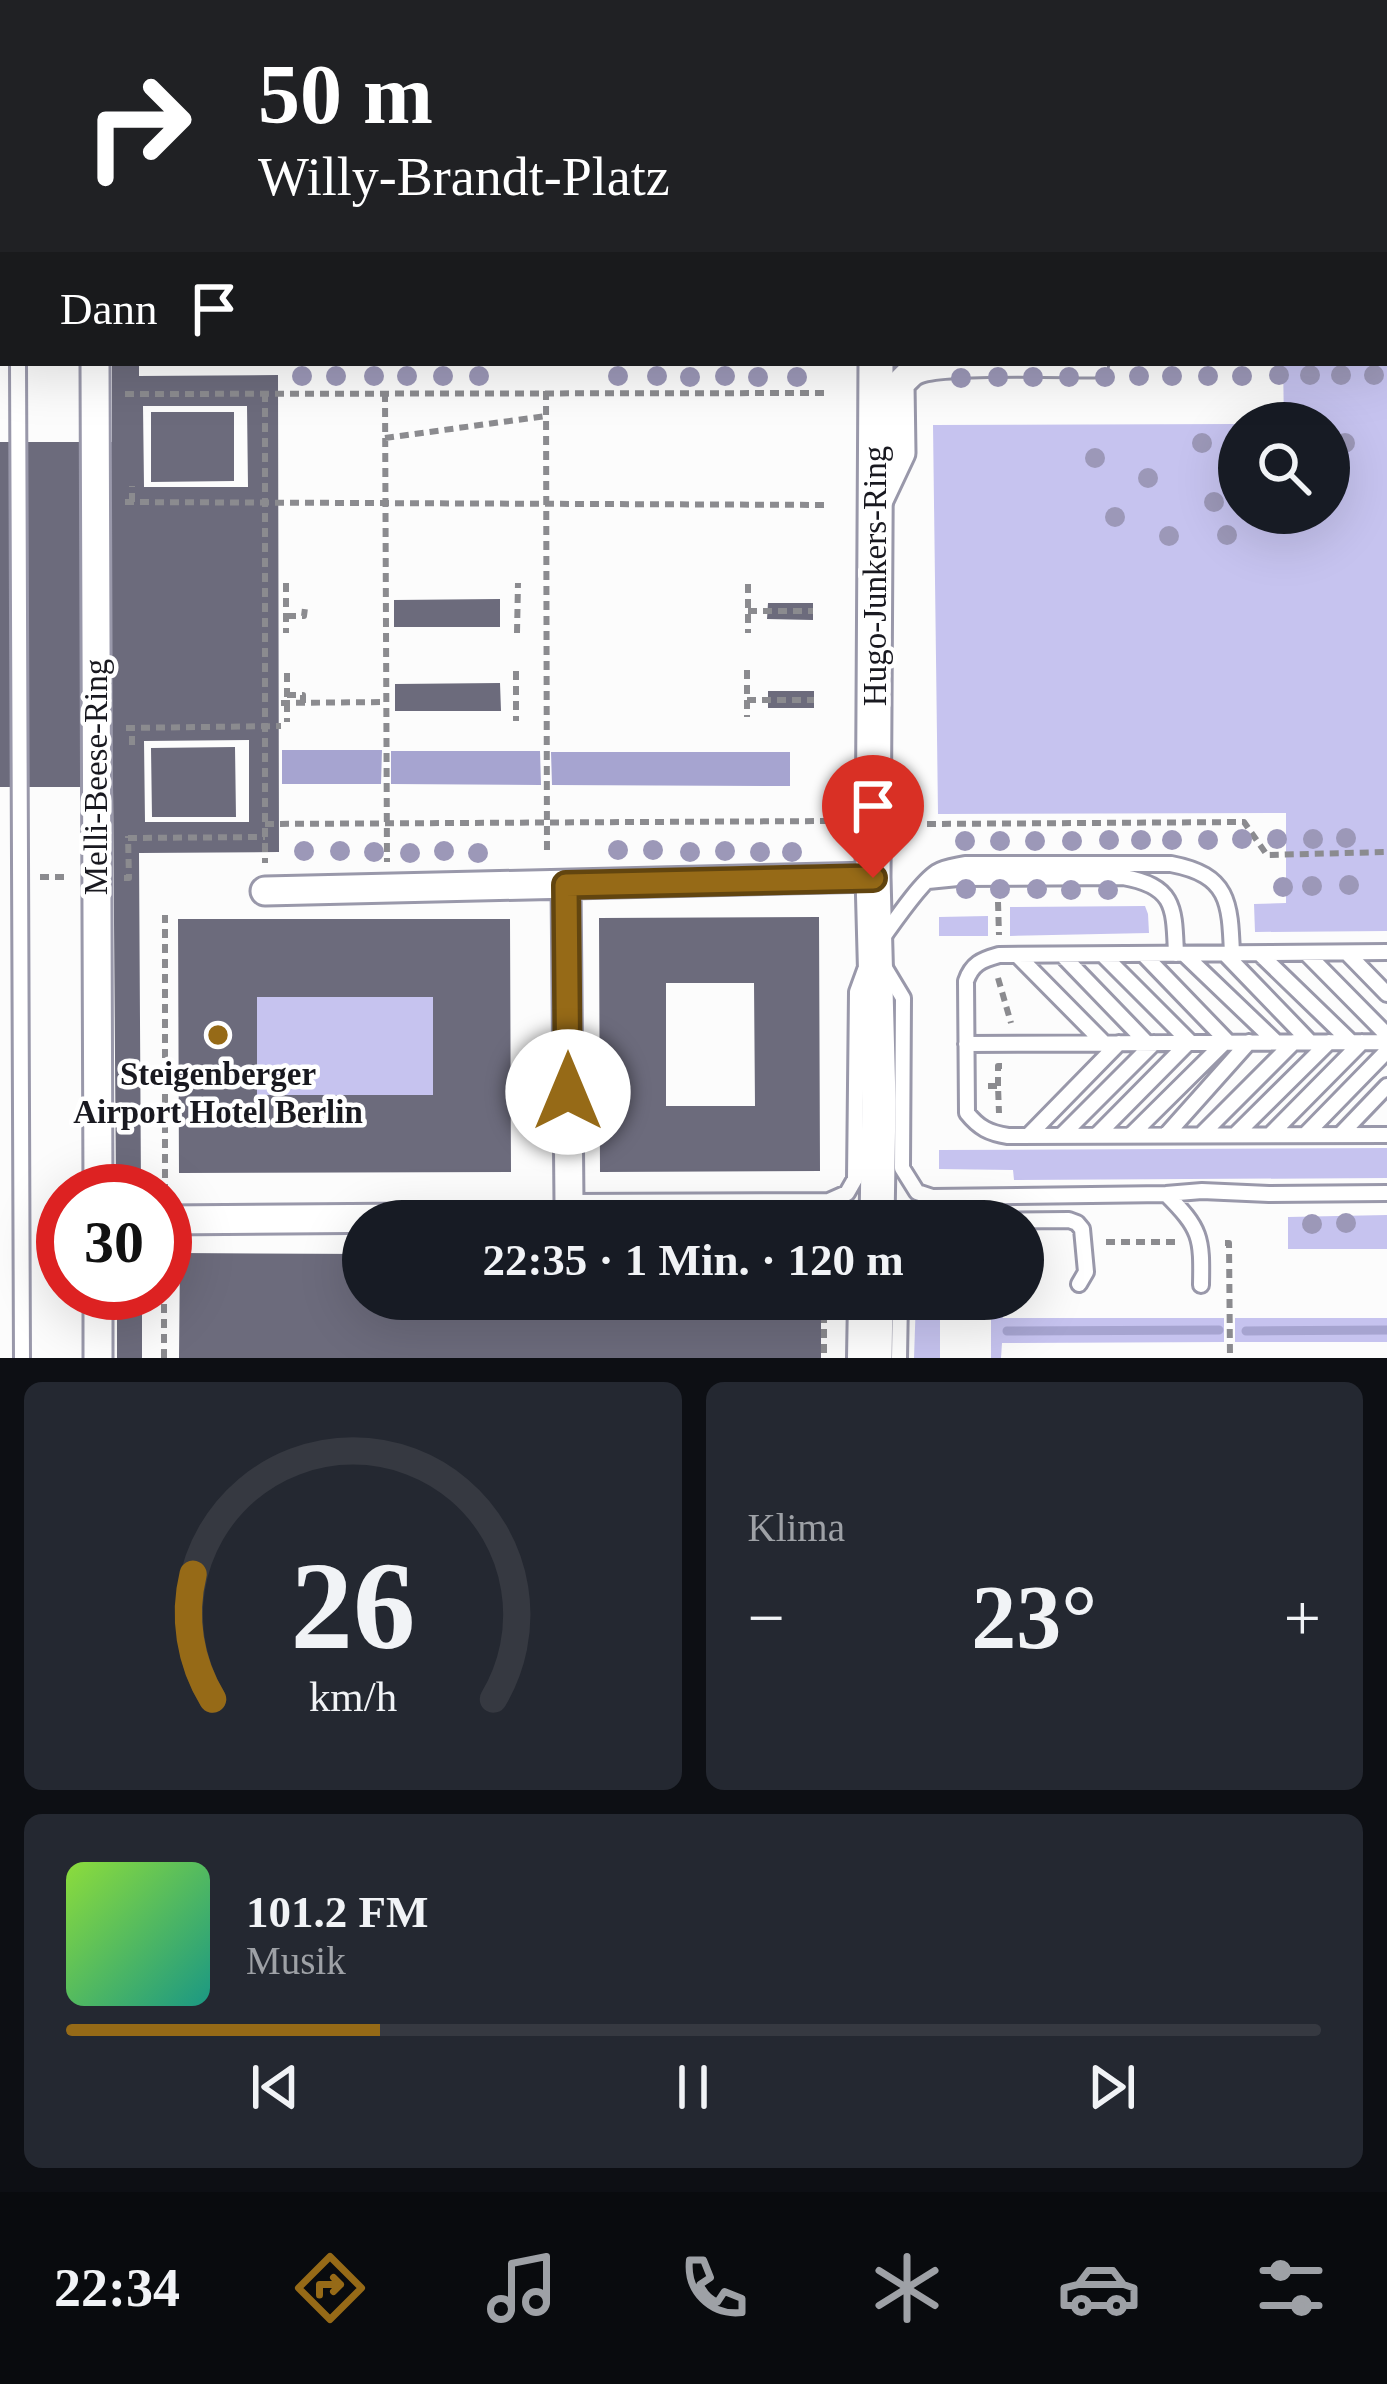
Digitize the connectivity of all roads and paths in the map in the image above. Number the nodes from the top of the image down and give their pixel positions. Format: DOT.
graph roads {
  1 [pos="982,0"];
  2 [pos="1064,0"];
  3 [pos="18,366"];
  4 [pos="95,366"];
  5 [pos="877,366"];
  6 [pos="935,366"];
  7 [pos="546,392"];
  8 [pos="265,393"];
  9 [pos="385,393"];
  10 [pos="830,393"];
  11 [pos="125,394"];
  12 [pos="546,416"];
  13 [pos="386,438"];
  14 [pos="132,486"];
  15 [pos="264,502"];
  16 [pos="386,503"];
  17 [pos="546,504"];
  18 [pos="830,505"];
  19 [pos="876,506"];
  20 [pos="286,583"];
  21 [pos="518,583"];
  22 [pos="748,584"];
  23 [pos="305,608"];
  24 [pos="748,611"];
  25 [pos="813,611"];
  26 [pos="286,616"];
  27 [pos="286,633"];
  28 [pos="748,633"];
  29 [pos="517,634"];
  30 [pos="747,670"];
  31 [pos="516,671"];
  32 [pos="287,673"];
  33 [pos="287,694"];
  34 [pos="389,699"];
  35 [pos="748,700"];
  36 [pos="814,700"];
  37 [pos="281,703"];
  38 [pos="303,703"];
  39 [pos="747,718"];
  40 [pos="516,722"];
  41 [pos="265,726"];
  42 [pos="132,745"];
  43 [pos="831,821"];
  44 [pos="265,824"];
  45 [pos="547,824"];
  46 [pos="927,824"];
  47 [pos="387,825"];
  48 [pos="265,836"];
  49 [pos="128,838"];
  50 [pos="1387,852"];
  51 [pos="20,877"];
  52 [pos="97,877"];
  53 [pos="129,878"];
  54 [pos="873,878"];
  55 [pos="928,881"];
  56 [pos="557,885"];
  57 [pos="388,890"];
  58 [pos="265,891"];
  59 [pos="998,902"];
  60 [pos="165,915"];
  61 [pos="999,936"];
  62 [pos="874,948"];
  63 [pos="1387,952"];
  64 [pos="1306,953"];
  65 [pos="1347,953"];
  66 [pos="1180,954"];
  67 [pos="1228,954"];
  68 [pos="1260,954"];
  69 [pos="1017,955"];
  70 [pos="1103,955"];
  71 [pos="1144,955"];
  72 [pos="1062,956"];
  73 [pos="999,969"];
  74 [pos="1387,994"];
  75 [pos="1011,1029"];
  76 [pos="1226,1042"];
  77 [pos="1249,1042"];
  78 [pos="1276,1042"];
  79 [pos="1302,1042"];
  80 [pos="1329,1042"];
  81 [pos="1357,1042"];
  82 [pos="1112,1043"];
  83 [pos="1150,1043"];
  84 [pos="1190,1043"];
  85 [pos="1387,1043"];
  86 [pos="967,1044"];
  87 [pos="1011,1058"];
  88 [pos="988,1086"];
  89 [pos="998,1086"];
  90 [pos="1387,1086"];
  91 [pos="1017,1113"];
  92 [pos="1383,1131"];
  93 [pos="1166,1135"];
  94 [pos="1201,1135"];
  95 [pos="1235,1135"];
  96 [pos="1270,1135"];
  97 [pos="1305,1135"];
  98 [pos="1340,1135"];
  99 [pos="1028,1136"];
  100 [pos="1060,1136"];
  101 [pos="1096,1136"];
  102 [pos="1130,1136"];
  103 [pos="98,1164"];
  104 [pos="165,1164"];
  105 [pos="1387,1193"];
  106 [pos="1166,1194"];
  107 [pos="562,1200"];
  108 [pos="831,1200"];
  109 [pos="878,1200"];
  110 [pos="342,1218"];
  111 [pos="192,1220"];
  112 [pos="1044,1220"];
  113 [pos="1106,1242"];
  114 [pos="1178,1242"];
  115 [pos="1225,1243"];
  116 [pos="1078,1285"];
  117 [pos="1201,1285"];
  118 [pos="98,1320"];
  119 [pos="164,1320"];
  120 [pos="824,1320"];
  121 [pos="856,1320"];
  122 [pos="876,1320"];
  123 [pos="900,1320"];
  124 [pos="22,1358"];
  125 [pos="98,1358"];
  126 [pos="164,1358"];
  127 [pos="824,1358"];
  128 [pos="855,1358"];
  129 [pos="875,1358"];
  130 [pos="899,1358"];
  131 [pos="1230,1358"];
  1 -- 2 [label="lane"];
  3 -- 51 [label="lane"];
  4 -- 52 [label="street, Melli-Beese-Ring"];
  5 -- 19 [label="street, Hugo-Junkers-Ring"];
  6 -- 19 [label="street"];
  7 -- 9 [label="path"];
  7 -- 10 [label="path"];
  7 -- 12 [label="path"];
  8 -- 9 [label="path"];
  8 -- 11 [label="path"];
  8 -- 15 [label="path"];
  9 -- 13 [label="path"];
  12 -- 13 [label="path"];
  12 -- 17 [label="path"];
  13 -- 16 [label="path"];
  14 -- 15 [label="path"];
  15 -- 16 [label="path"];
  15 -- 41 [label="path"];
  16 -- 17 [label="path"];
  16 -- 34 [label="path"];
  17 -- 18 [label="path"];
  17 -- 45 [label="path"];
  19 -- 54 [label="street, Hugo-Junkers-Ring"];
  20 -- 26 [label="path"];
  21 -- 29 [label="path"];
  22 -- 24 [label="path"];
  23 -- 26 [label="path"];
  24 -- 25 [label="path"];
  24 -- 28 [label="path"];
  26 -- 27 [label="path"];
  30 -- 35 [label="path"];
  31 -- 40 [label="path"];
  32 -- 33 [label="path"];
  33 -- 38 [label="path"];
  33 -- 41 [label="path"];
  34 -- 38 [label="path"];
  34 -- 47 [label="path"];
  35 -- 36 [label="path"];
  35 -- 39 [label="path"];
  37 -- 38 [label="path"];
  41 -- 42 [label="path"];
  41 -- 44 [label="path"];
  43 -- 45 [label="path"];
  44 -- 47 [label="path"];
  44 -- 48 [label="path"];
  45 -- 47 [label="path"];
  45 -- 56 [label="path"];
  46 -- 50 [label="path"];
  47 -- 57 [label="path"];
  48 -- 49 [label="path"];
  48 -- 58 [label="path"];
  51 -- 52 [label="path"];
  51 -- 124 [label="lane"];
  52 -- 53 [label="path"];
  52 -- 103 [label="street, Melli-Beese-Ring"];
  54 -- 56 [label="street"];
  54 -- 62 [label="street, Hugo-Junkers-Ring"];
  55 -- 62 [label="lane"];
  55 -- 66 [label="lane"];
  55 -- 67 [label="lane"];
  56 -- 57 [label="street"];
  56 -- 107 [label="street"];
  57 -- 58 [label="street"];
  59 -- 61 [label="path"];
  60 -- 104 [label="path"];
  62 -- 106 [label="lane"];
  62 -- 108 [label="lane"];
  62 -- 109 [label="street, Hugo-Junkers-Ring"];
  63 -- 65 [label="lane"];
  64 -- 65 [label="lane"];
  64 -- 68 [label="lane"];
  64 -- 85 [label="lane"];
  65 -- 74 [label="lane"];
  66 -- 67 [label="lane"];
  66 -- 71 [label="lane"];
  66 -- 78 [label="lane"];
  67 -- 68 [label="lane"];
  67 -- 79 [label="lane"];
  68 -- 81 [label="lane"];
  69 -- 72 [label="lane"];
  69 -- 82 [label="lane"];
  69 -- 86 [label="lane"];
  70 -- 71 [label="lane"];
  70 -- 72 [label="lane"];
  70 -- 84 [label="lane"];
  71 -- 76 [label="lane"];
  72 -- 83 [label="lane"];
  73 -- 75 [label="path"];
  76 -- 77 [label="lane"];
  76 -- 84 [label="lane"];
  76 -- 102 [label="lane"];
  77 -- 78 [label="lane"];
  77 -- 93 [label="lane"];
  78 -- 79 [label="lane"];
  79 -- 80 [label="lane"];
  79 -- 94 [label="lane"];
  80 -- 81 [label="lane"];
  80 -- 95 [label="lane"];
  81 -- 85 [label="lane"];
  81 -- 96 [label="lane"];
  82 -- 83 [label="lane"];
  82 -- 86 [label="lane"];
  82 -- 99 [label="lane"];
  83 -- 84 [label="lane"];
  83 -- 100 [label="lane"];
  84 -- 101 [label="lane"];
  85 -- 97 [label="lane"];
  86 -- 99 [label="lane"];
  87 -- 89 [label="path"];
  88 -- 89 [label="path"];
  89 -- 91 [label="path"];
  90 -- 98 [label="lane"];
  92 -- 98 [label="lane"];
  93 -- 94 [label="lane"];
  93 -- 102 [label="lane"];
  94 -- 95 [label="lane"];
  95 -- 96 [label="lane"];
  96 -- 97 [label="lane"];
  97 -- 98 [label="lane"];
  99 -- 100 [label="lane"];
  100 -- 101 [label="lane"];
  101 -- 102 [label="lane"];
  105 -- 106 [label="lane"];
  106 -- 117 [label="lane"];
  110 -- 111 [label="street"];
  112 -- 116 [label="lane"];
  113 -- 114 [label="path"];
  115 -- 131 [label="path"];
  118 -- 125 [label="street"];
  119 -- 126 [label="path"];
  120 -- 127 [label="path"];
  121 -- 128 [label="lane"];
  122 -- 129 [label="street"];
  123 -- 130 [label="lane"];
}
